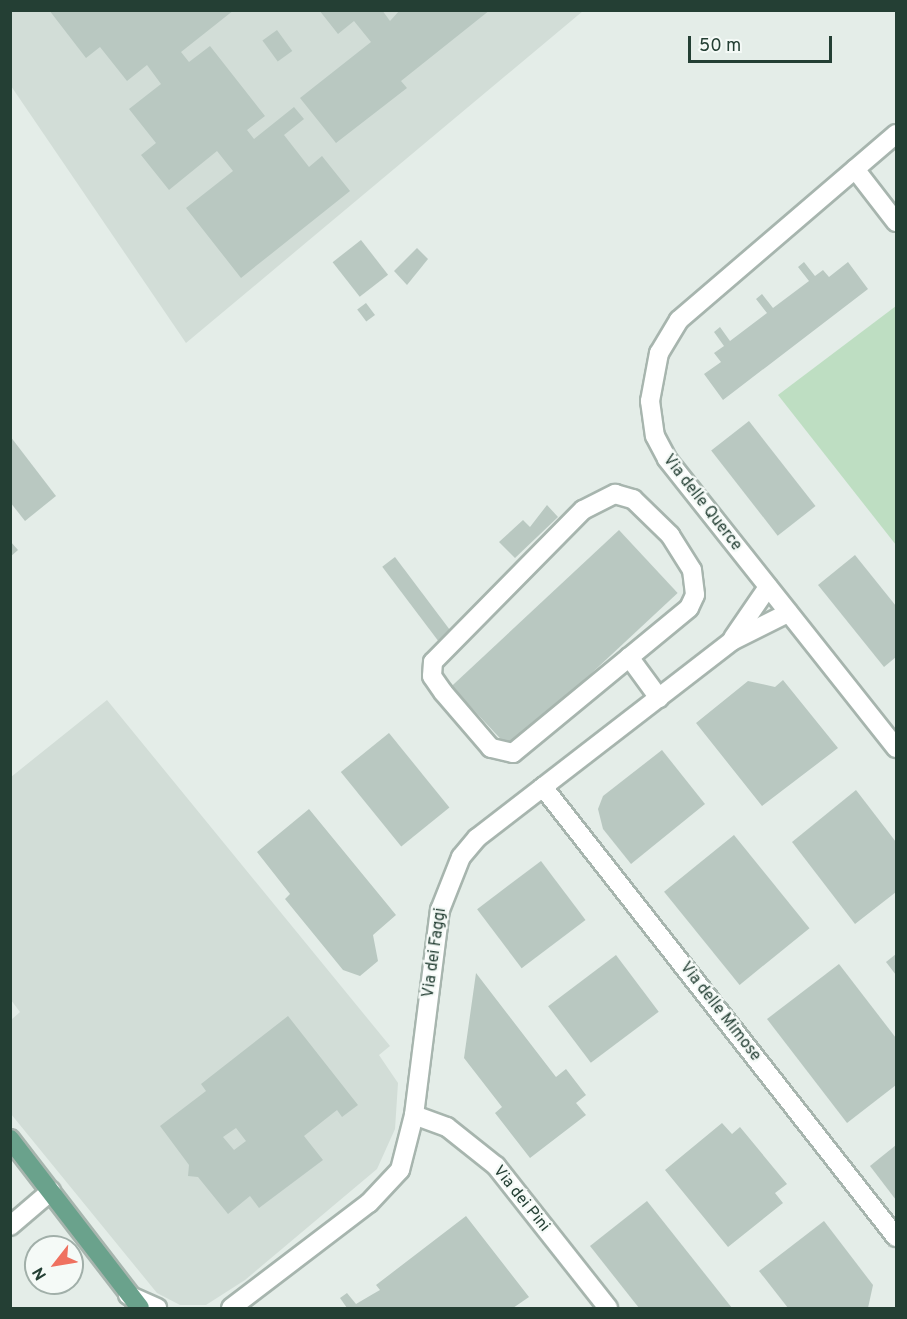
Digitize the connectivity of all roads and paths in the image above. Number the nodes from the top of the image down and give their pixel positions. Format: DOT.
graph roads {
  1 [pos="897,134"];
  2 [pos="855,170"];
  3 [pos="897,222"];
  4 [pos="768,587"];
  5 [pos="788,613"];
  6 [pos="725,646"];
  7 [pos="629,657"];
  8 [pos="659,698"];
  9 [pos="897,748"];
  10 [pos="543,787"];
  11 [pos="414,1115"];
  12 [pos="10,1139"];
  13 [pos="51,1191"];
  14 [pos="10,1226"];
  15 [pos="897,1237"];
  16 [pos="134,1301"];
  17 [pos="157,1308"];
  18 [pos="231,1308"];
  19 [pos="608,1308"];
  1 -- 2 [label="street, Via delle Querce"];
  2 -- 3 [label="street"];
  2 -- 4 [label="street, Via delle Querce"];
  4 -- 5 [label="street, Via delle Querce"];
  4 -- 6 [label="street, Via dei Faggi"];
  5 -- 6 [label="street, Via dei Faggi"];
  5 -- 9 [label="street, Via delle Querce"];
  6 -- 8 [label="street, Via dei Faggi"];
  7 -- 7 [label="street"];
  7 -- 8 [label="street"];
  8 -- 10 [label="street, Via dei Faggi"];
  10 -- 11 [label="street, Via dei Faggi"];
  10 -- 15 [label="street, Via delle Mimose"];
  11 -- 18 [label="street, Via dei Faggi"];
  11 -- 19 [label="street, Via dei Pini"];
  12 -- 13 [label="main road"];
  13 -- 14 [label="street"];
  13 -- 16 [label="main road"];
  16 -- 17 [label="street"];
}
